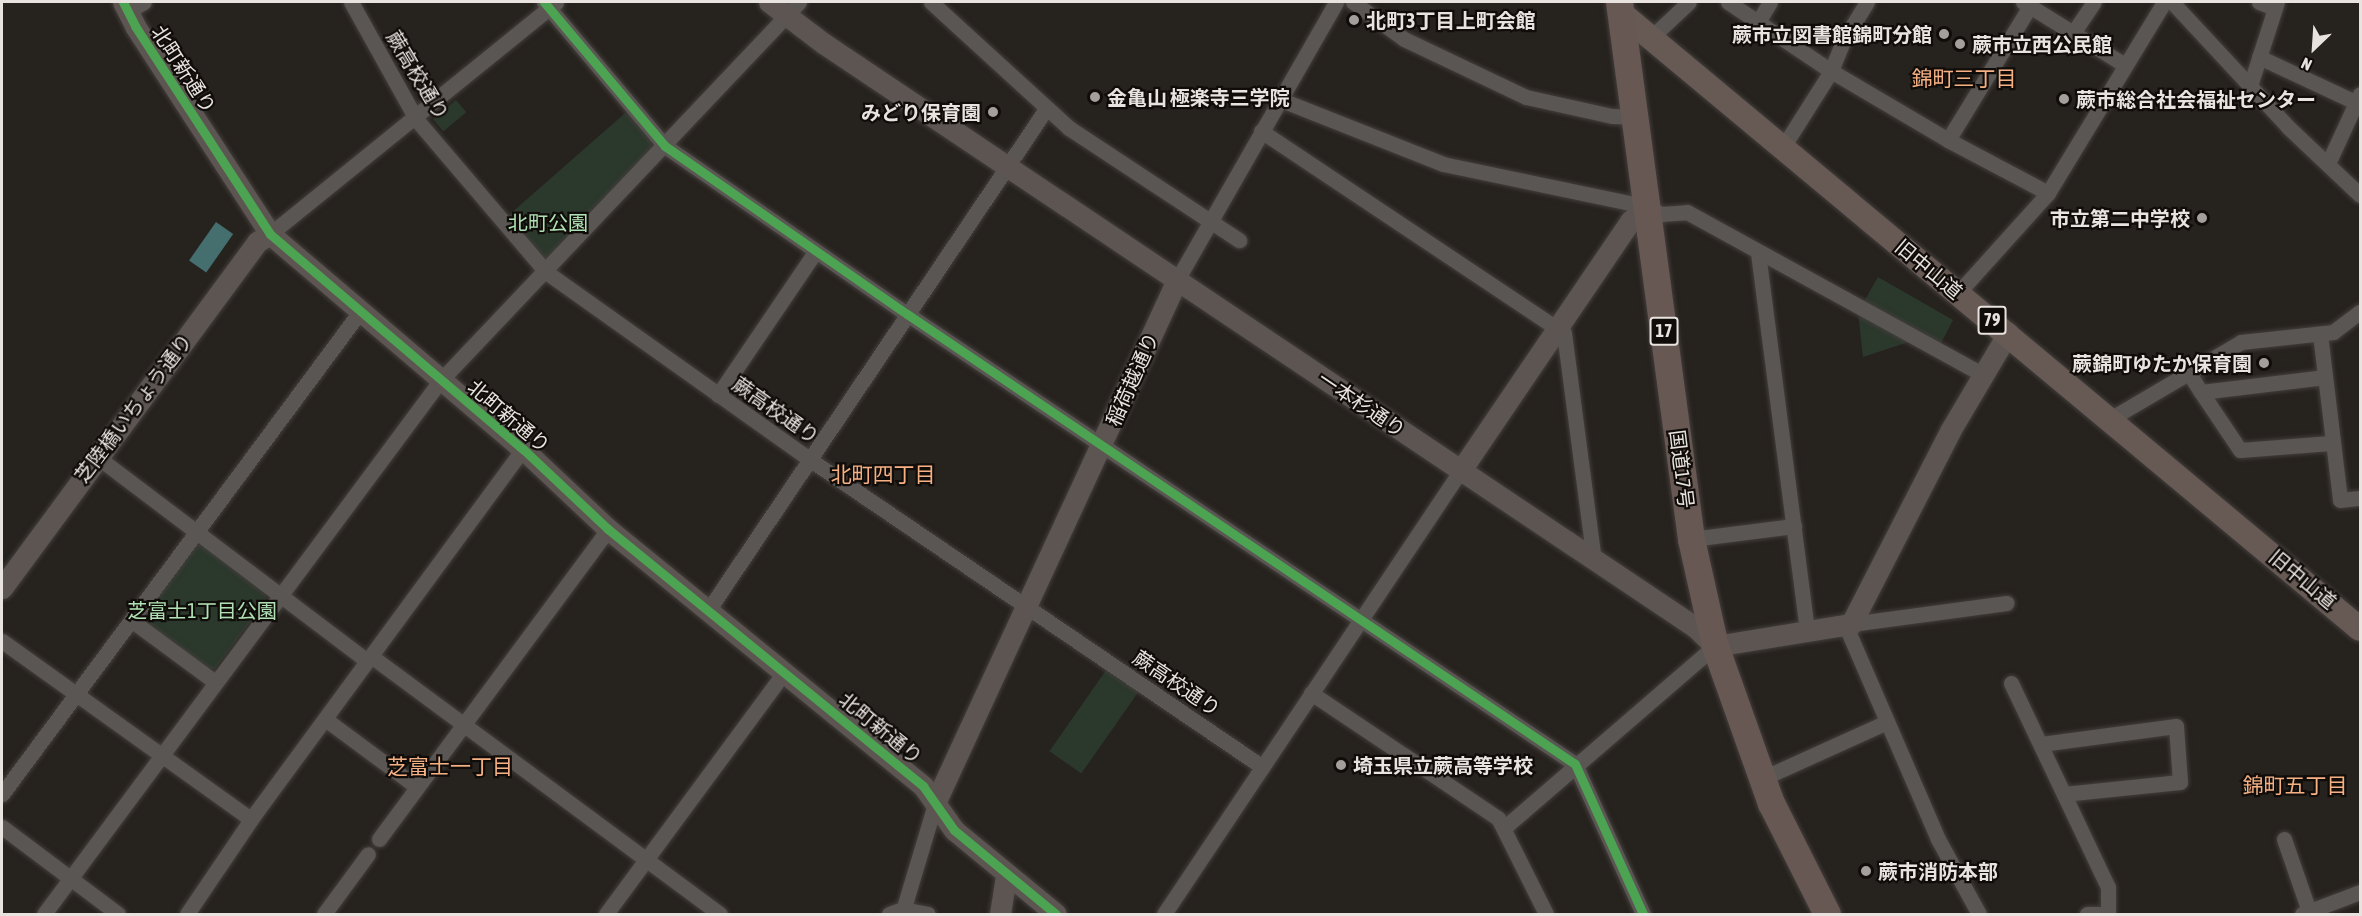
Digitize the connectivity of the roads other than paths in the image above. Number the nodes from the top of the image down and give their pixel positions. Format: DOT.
graph roads {
  1 [pos="351,2"];
  2 [pos="769,2"];
  3 [pos="931,2"];
  4 [pos="1336,2"];
  5 [pos="1353,2"];
  6 [pos="1689,2"];
  7 [pos="1728,2"];
  8 [pos="1770,2"];
  9 [pos="1867,2"];
  10 [pos="2094,2"];
  11 [pos="2164,2"];
  12 [pos="2172,2"];
  13 [pos="2259,2"];
  14 [pos="549,4"];
  15 [pos="2026,4"];
  16 [pos="132,5"];
  17 [pos="2276,5"];
  18 [pos="1616,6"];
  19 [pos="792,9"];
  20 [pos="1758,22"];
  21 [pos="2073,33"];
  22 [pos="1652,42"];
  23 [pos="2259,57"];
  24 [pos="2125,65"];
  25 [pos="1832,70"];
  26 [pos="2250,86"];
  27 [pos="2359,98"];
  28 [pos="1279,99"];
  29 [pos="1046,109"];
  30 [pos="1636,117"];
  31 [pos="416,119"];
  32 [pos="1261,131"];
  33 [pos="1948,140"];
  34 [pos="665,146"];
  35 [pos="1783,147"];
  36 [pos="2326,160"];
  37 [pos="1006,166"];
  38 [pos="2048,193"];
  39 [pos="2361,195"];
  40 [pos="1648,207"];
  41 [pos="1210,221"];
  42 [pos="270,234"];
  43 [pos="1239,240"];
  44 [pos="816,251"];
  45 [pos="1758,253"];
  46 [pos="546,272"];
  47 [pos="1177,280"];
  48 [pos="1958,293"];
  49 [pos="2361,312"];
  50 [pos="359,313"];
  51 [pos="907,314"];
  52 [pos="1557,329"];
  53 [pos="2008,333"];
  54 [pos="2320,334"];
  55 [pos="2188,373"];
  56 [pos="1983,375"];
  57 [pos="2325,377"];
  58 [pos="440,381"];
  59 [pos="2201,392"];
  60 [pos="718,395"];
  61 [pos="2110,419"];
  62 [pos="2331,443"];
  63 [pos="1102,444"];
  64 [pos="523,448"];
  65 [pos="96,456"];
  66 [pos="809,459"];
  67 [pos="1461,470"];
  68 [pos="2361,498"];
  69 [pos="1794,526"];
  70 [pos="608,529"];
  71 [pos="197,530"];
  72 [pos="1691,539"];
  73 [pos="1594,560"];
  74 [pos="2,588"];
  75 [pos="281,594"];
  76 [pos="2007,603"];
  77 [pos="1026,606"];
  78 [pos="707,612"];
  79 [pos="131,620"];
  80 [pos="1361,620"];
  81 [pos="1850,627"];
  82 [pos="2361,629"];
  83 [pos="1807,630"];
  84 [pos="2,641"];
  85 [pos="1715,646"];
  86 [pos="369,658"];
  87 [pos="783,675"];
  88 [pos="215,682"];
  89 [pos="2011,683"];
  90 [pos="1311,693"];
  91 [pos="76,694"];
  92 [pos="325,719"];
  93 [pos="1887,722"];
  94 [pos="463,724"];
  95 [pos="2041,744"];
  96 [pos="160,755"];
  97 [pos="1575,764"];
  98 [pos="1262,766"];
  99 [pos="1762,778"];
  100 [pos="417,788"];
  101 [pos="2,794"];
  102 [pos="2064,794"];
  103 [pos="936,801"];
  104 [pos="251,819"];
  105 [pos="2,827"];
  106 [pos="1505,827"];
  107 [pos="379,839"];
  108 [pos="2283,839"];
  109 [pos="368,854"];
  110 [pos="646,859"];
  111 [pos="1006,876"];
  112 [pos="70,878"];
  113 [pos="2361,892"];
  114 [pos="898,913"];
  115 [pos="2305,913"];
  116 [pos="44,915"];
  117 [pos="118,915"];
  118 [pos="187,915"];
  119 [pos="324,915"];
  120 [pos="606,915"];
  121 [pos="720,915"];
  122 [pos="928,915"];
  123 [pos="1000,915"];
  124 [pos="1056,915"];
  125 [pos="1164,915"];
  126 [pos="1546,915"];
  127 [pos="1643,915"];
  128 [pos="1827,915"];
  129 [pos="1979,915"];
  130 [pos="2087,915"];
  131 [pos="2099,915"];
  132 [pos="2108,915"];
  1 -- 31 [label="street, 蕨高校通り"];
  2 -- 19 [label="street"];
  3 -- 29 [label="street"];
  4 -- 28 [label="street, 稲荷越通り"];
  5 -- 30 [label="street"];
  6 -- 22 [label="street"];
  7 -- 20 [label="street"];
  8 -- 20 [label="street"];
  9 -- 25 [label="street"];
  10 -- 21 [label="street"];
  11 -- 24 [label="street"];
  12 -- 26 [label="street"];
  13 -- 17 [label="street"];
  14 -- 31 [label="street"];
  14 -- 34 [label="street"];
  15 -- 21 [label="street"];
  15 -- 33 [label="street"];
  16 -- 42 [label="street, 北町新通り"];
  17 -- 23 [label="street"];
  18 -- 22 [label="main road, 旧中山道 / 79"];
  18 -- 30 [label="highway, 国道17号 / 17"];
  19 -- 34 [label="street"];
  19 -- 37 [label="street, 一本杉通り"];
  20 -- 25 [label="street"];
  21 -- 24 [label="street"];
  22 -- 35 [label="main road, 旧中山道 / 79"];
  23 -- 26 [label="street"];
  23 -- 27 [label="street"];
  24 -- 38 [label="street"];
  25 -- 33 [label="street"];
  25 -- 35 [label="street"];
  26 -- 36 [label="street"];
  27 -- 36 [label="street"];
  28 -- 32 [label="street, 稲荷越通り"];
  28 -- 40 [label="street"];
  29 -- 37 [label="street"];
  29 -- 41 [label="street"];
  30 -- 40 [label="highway, 国道17号 / 17"];
  31 -- 42 [label="street"];
  31 -- 46 [label="street, 蕨高校通り"];
  32 -- 41 [label="street, 稲荷越通り"];
  32 -- 52 [label="street"];
  33 -- 38 [label="street"];
  34 -- 44 [label="street"];
  34 -- 46 [label="street"];
  35 -- 48 [label="main road, 旧中山道 / 79"];
  36 -- 39 [label="street"];
  37 -- 47 [label="street, 一本杉通り"];
  37 -- 51 [label="street"];
  38 -- 48 [label="street"];
  40 -- 45 [label="street"];
  40 -- 52 [label="street"];
  40 -- 72 [label="highway, 国道17号 / 17"];
  41 -- 43 [label="street"];
  41 -- 47 [label="street, 稲荷越通り"];
  42 -- 50 [label="street, 北町新通り"];
  42 -- 65 [label="street, 芝陸橋いちょう通り"];
  44 -- 51 [label="street"];
  44 -- 60 [label="street"];
  45 -- 56 [label="street"];
  45 -- 69 [label="street"];
  46 -- 58 [label="street"];
  46 -- 60 [label="street, 蕨高校通り"];
  47 -- 63 [label="street, 稲荷越通り"];
  47 -- 67 [label="street, 一本杉通り"];
  48 -- 53 [label="main road, 旧中山道 / 79"];
  49 -- 54 [label="street"];
  50 -- 58 [label="street, 北町新通り"];
  50 -- 71 [label="street"];
  51 -- 63 [label="street"];
  51 -- 66 [label="street"];
  52 -- 67 [label="street"];
  52 -- 73 [label="street"];
  53 -- 56 [label="street"];
  53 -- 61 [label="main road, 旧中山道 / 79"];
  54 -- 55 [label="street"];
  54 -- 57 [label="street"];
  55 -- 59 [label="street"];
  55 -- 61 [label="street"];
  56 -- 81 [label="street"];
  57 -- 59 [label="street"];
  57 -- 62 [label="street"];
  58 -- 64 [label="street, 北町新通り"];
  58 -- 75 [label="street"];
  59 -- 62 [label="street"];
  60 -- 66 [label="street, 蕨高校通り"];
  61 -- 82 [label="main road, 旧中山道 / 79"];
  62 -- 68 [label="street"];
  63 -- 77 [label="street, 稲荷越通り"];
  63 -- 80 [label="street"];
  64 -- 70 [label="street, 北町新通り"];
  64 -- 86 [label="street"];
  65 -- 71 [label="street"];
  65 -- 74 [label="street, 芝陸橋いちょう通り"];
  66 -- 77 [label="street, 蕨高校通り"];
  66 -- 78 [label="street"];
  67 -- 73 [label="street, 一本杉通り"];
  67 -- 80 [label="street"];
  69 -- 72 [label="street"];
  69 -- 83 [label="street"];
  70 -- 78 [label="street, 北町新通り"];
  70 -- 94 [label="street"];
  71 -- 75 [label="street"];
  71 -- 79 [label="street"];
  72 -- 85 [label="highway, 国道17号 / 17"];
  73 -- 85 [label="street, 一本杉通り"];
  75 -- 86 [label="street"];
  75 -- 88 [label="street"];
  76 -- 81 [label="street"];
  77 -- 98 [label="street, 蕨高校通り"];
  77 -- 103 [label="street, 稲荷越通り"];
  78 -- 87 [label="street, 北町新通り"];
  79 -- 88 [label="street"];
  79 -- 91 [label="street"];
  80 -- 90 [label="street"];
  80 -- 97 [label="street"];
  81 -- 83 [label="street"];
  81 -- 93 [label="street"];
  83 -- 85 [label="street"];
  84 -- 91 [label="street"];
  85 -- 97 [label="street"];
  85 -- 99 [label="highway, 国道17号 / 17"];
  86 -- 92 [label="street"];
  86 -- 94 [label="street"];
  87 -- 103 [label="street, 北町新通り"];
  87 -- 110 [label="street"];
  88 -- 96 [label="street"];
  89 -- 95 [label="street"];
  90 -- 98 [label="street"];
  90 -- 106 [label="street"];
  91 -- 96 [label="street"];
  91 -- 101 [label="street"];
  92 -- 100 [label="street"];
  92 -- 104 [label="street"];
  93 -- 99 [label="street"];
  93 -- 129 [label="street"];
  94 -- 100 [label="street"];
  94 -- 110 [label="street"];
  95 -- 102 [label="street"];
  95 -- 102 [label="street"];
  96 -- 104 [label="street"];
  96 -- 112 [label="street"];
  97 -- 106 [label="street"];
  97 -- 127 [label="street"];
  98 -- 125 [label="street"];
  99 -- 128 [label="highway, 国道17号 / 17"];
  100 -- 107 [label="street"];
  102 -- 132 [label="street"];
  103 -- 111 [label="street, 北町新通り"];
  103 -- 114 [label="street"];
  104 -- 118 [label="street"];
  105 -- 112 [label="street"];
  106 -- 126 [label="street"];
  108 -- 115 [label="street"];
  109 -- 119 [label="street"];
  110 -- 120 [label="street"];
  110 -- 121 [label="street"];
  111 -- 123 [label="street"];
  111 -- 124 [label="street, 北町新通り"];
  112 -- 116 [label="street"];
  112 -- 117 [label="street"];
  113 -- 115 [label="street"];
  114 -- 122 [label="street"];
  130 -- 131 [label="street"];
}
